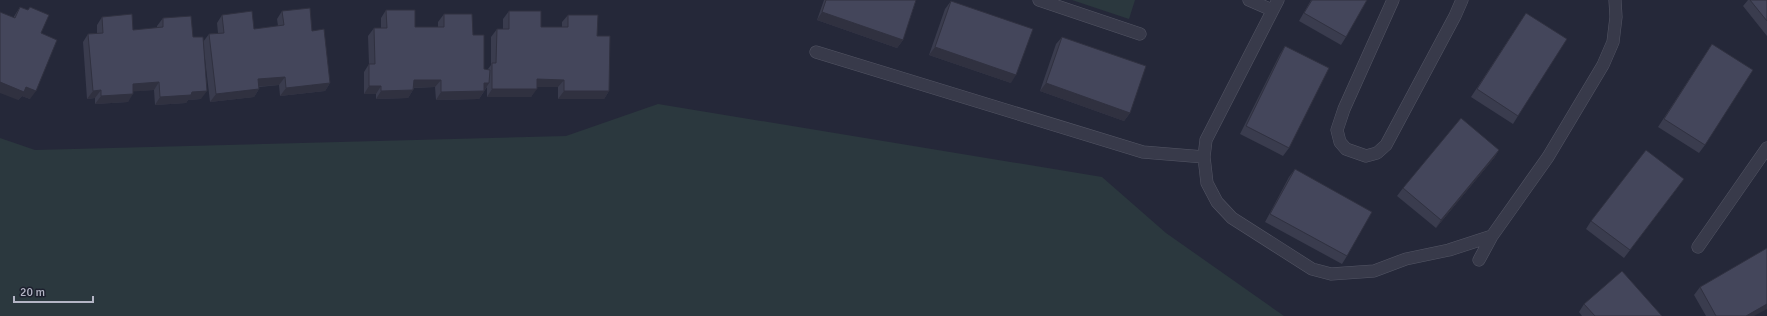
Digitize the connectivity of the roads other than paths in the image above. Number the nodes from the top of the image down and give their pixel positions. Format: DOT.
graph roads {
  1 [pos="1039,0"];
  2 [pos="1249,0"];
  3 [pos="1393,0"];
  4 [pos="1462,0"];
  5 [pos="1614,0"];
  6 [pos="1275,5"];
  7 [pos="1140,34"];
  8 [pos="816,52"];
  9 [pos="1767,148"];
  10 [pos="1204,157"];
  11 [pos="1492,236"];
  12 [pos="1698,247"];
  13 [pos="1479,260"];
  1 -- 7 [label="lane"];
  2 -- 6 [label="lane"];
  3 -- 4 [label="lane"];
  5 -- 11 [label="lane"];
  6 -- 10 [label="lane"];
  8 -- 10 [label="lane"];
  9 -- 12 [label="lane"];
  10 -- 11 [label="lane"];
  11 -- 13 [label="lane"];
}
